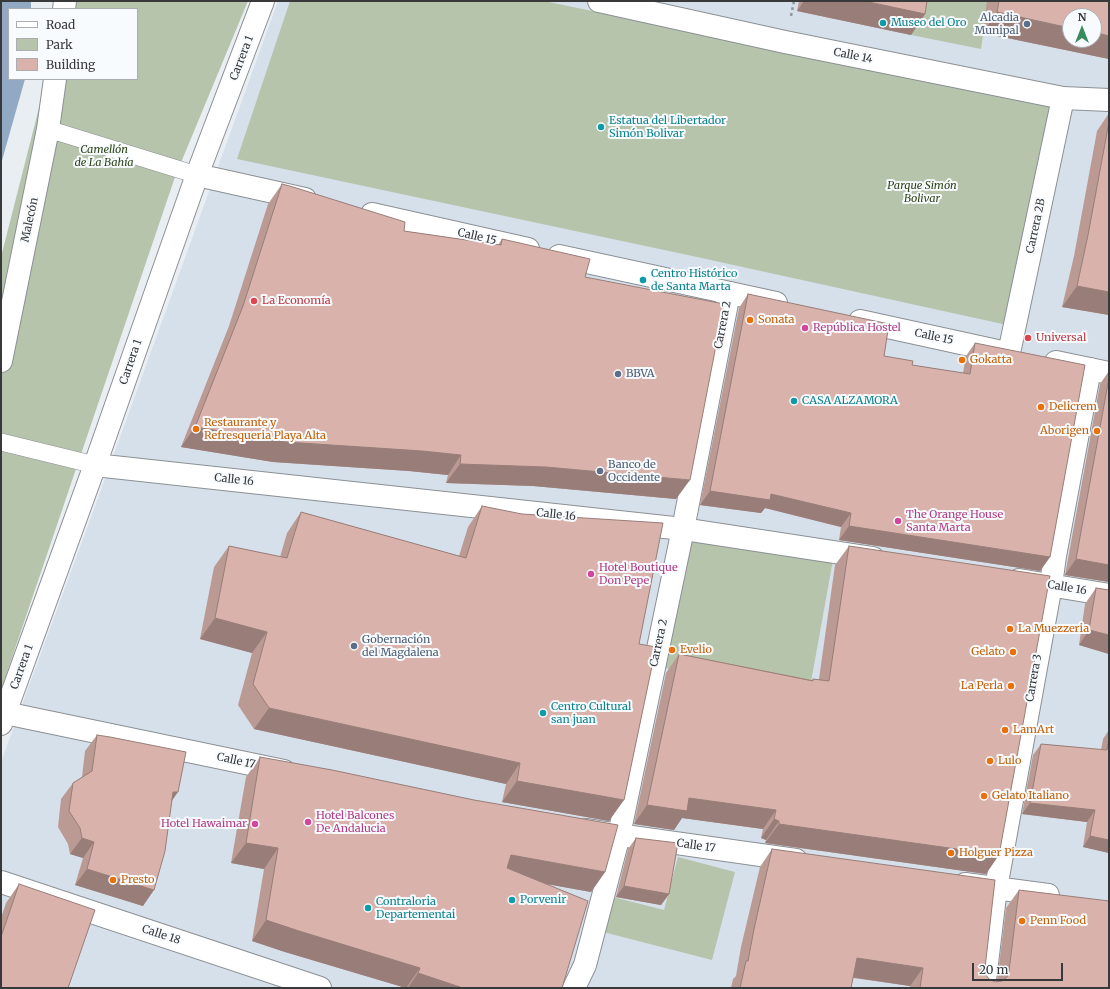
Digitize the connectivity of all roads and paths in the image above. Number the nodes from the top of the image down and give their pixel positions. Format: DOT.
graph roads {
  1 [pos="264,1"];
  2 [pos="599,1"];
  3 [pos="55,80"];
  4 [pos="1063,98"];
  5 [pos="1109,100"];
  6 [pos="48,129"];
  7 [pos="197,175"];
  8 [pos="320,202"];
  9 [pos="351,209"];
  10 [pos="729,293"];
  11 [pos="791,307"];
  12 [pos="838,317"];
  13 [pos="1025,356"];
  14 [pos="1,361"];
  15 [pos="1100,371"];
  16 [pos="1,442"];
  17 [pos="95,465"];
  18 [pos="683,529"];
  19 [pos="894,561"];
  20 [pos="996,576"];
  21 [pos="1051,585"];
  22 [pos="1109,595"];
  23 [pos="2,717"];
  24 [pos="299,774"];
  25 [pos="564,826"];
  26 [pos="619,835"];
  27 [pos="815,863"];
  28 [pos="1,882"];
  29 [pos="948,882"];
  30 [pos="996,888"];
  31 [pos="1064,896"];
  32 [pos="320,988"];
  33 [pos="574,988"];
  34 [pos="984,988"];
  1 -- 7 [label="street, Carrera 1"];
  2 -- 4 [label="street, Calle 14"];
  3 -- 6 [label="street, Malecón"];
  4 -- 5 [label="street, Calle 14"];
  4 -- 13 [label="street, Carrera 2B"];
  6 -- 7 [label="lane"];
  6 -- 14 [label="street, Malecón"];
  7 -- 8 [label="street"];
  7 -- 17 [label="street, Carrera 1"];
  9 -- 10 [label="street, Calle 15"];
  10 -- 11 [label="street, Calle 15"];
  10 -- 18 [label="street, Carrera 2"];
  12 -- 13 [label="street, Calle 15"];
  13 -- 15 [label="street, Calle 15"];
  15 -- 21 [label="street, Carrera 3"];
  16 -- 17 [label="lane"];
  17 -- 18 [label="street, Calle 16"];
  17 -- 23 [label="street, Carrera 1"];
  18 -- 19 [label="street, Calle 16"];
  18 -- 26 [label="street, Carrera 2"];
  20 -- 21 [label="street, Calle 16"];
  21 -- 22 [label="street, Calle 16"];
  21 -- 30 [label="street, Carrera 3"];
  23 -- 24 [label="street, Calle 17"];
  25 -- 26 [label="street, Calle 17"];
  26 -- 27 [label="street, Calle 17"];
  26 -- 33 [label="street, Carrera 2"];
  28 -- 32 [label="street, Calle 18"];
  29 -- 30 [label="street"];
  30 -- 31 [label="street"];
  30 -- 34 [label="street, Carrera 3"];
}
